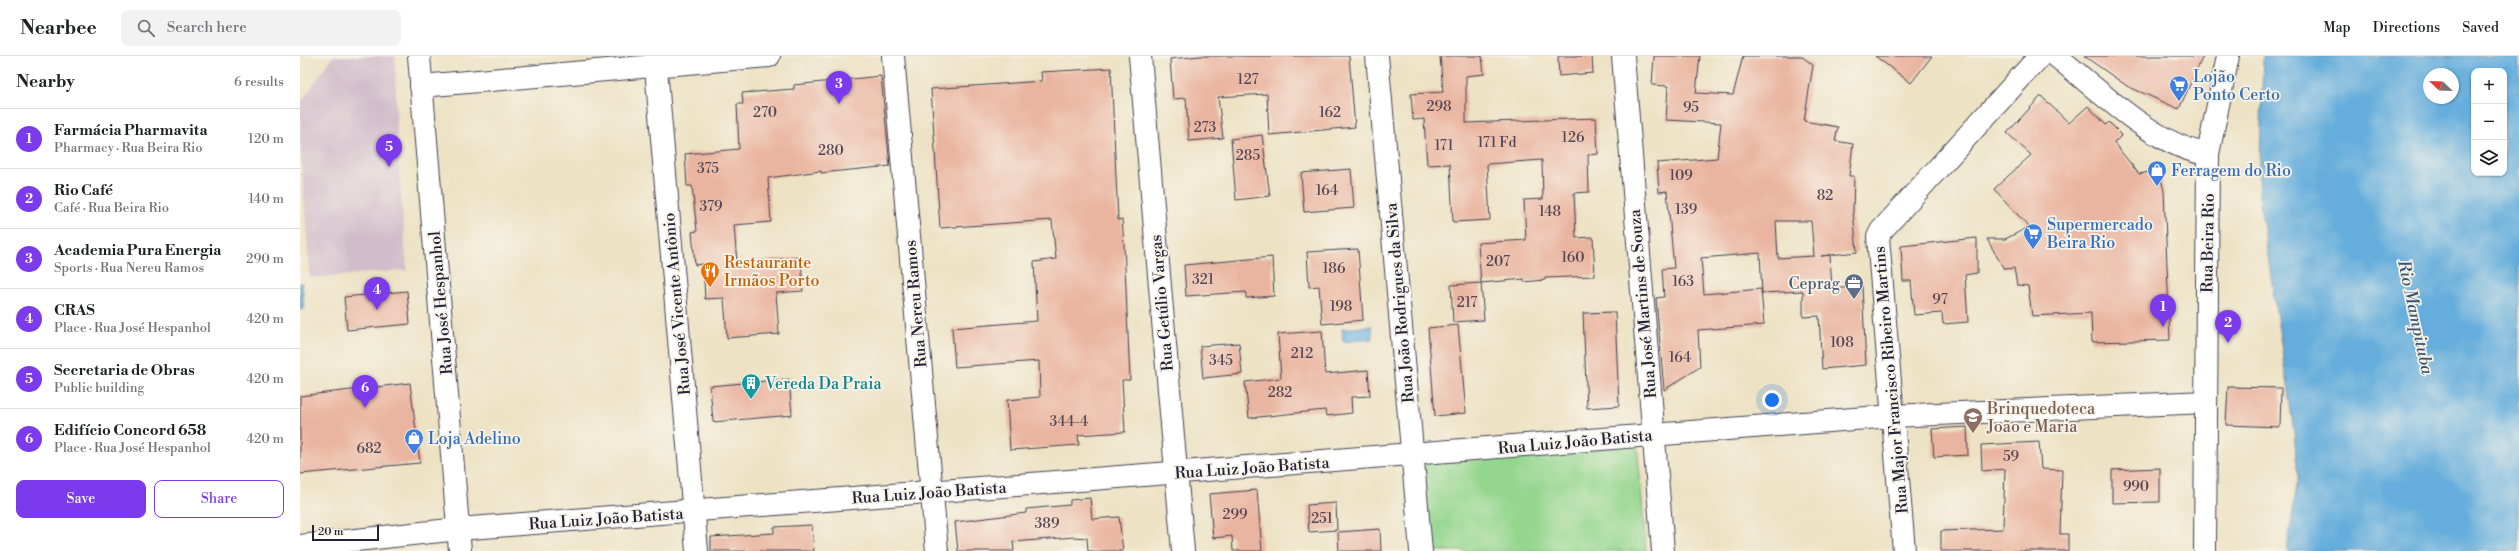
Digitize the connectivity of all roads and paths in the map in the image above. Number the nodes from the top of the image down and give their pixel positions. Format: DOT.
graph roads {
  1 [pos="419,56"];
  2 [pos="769,56"];
  3 [pos="893,56"];
  4 [pos="1140,56"];
  5 [pos="1377,56"];
  6 [pos="1622,56"];
  7 [pos="2040,56"];
  8 [pos="2056,56"];
  9 [pos="2228,56"];
  10 [pos="656,61"];
  11 [pos="421,86"];
  12 [pos="2208,154"];
  13 [pos="2206,402"];
  14 [pos="1892,416"];
  15 [pos="1653,435"];
  16 [pos="1412,454"];
  17 [pos="1176,473"];
  18 [pos="932,492"];
  19 [pos="694,511"];
  20 [pos="459,529"];
  21 [pos="300,546"];
  22 [pos="460,551"];
  23 [pos="697,551"];
  24 [pos="937,551"];
  25 [pos="1183,551"];
  26 [pos="1421,551"];
  27 [pos="1663,551"];
  28 [pos="1904,551"];
  29 [pos="2206,551"];
  1 -- 11 [label="street, Rua José Hespanhol"];
  2 -- 10 [label="street"];
  3 -- 18 [label="street, Rua Nereu Ramos"];
  4 -- 17 [label="street, Rua Getúlio Vargas"];
  5 -- 16 [label="street, Rua João Rodrigues da Silva"];
  6 -- 15 [label="street, Rua José Martins de Souza"];
  7 -- 14 [label="street, Rua Major Francisco Ribeiro Martins"];
  8 -- 12 [label="street"];
  9 -- 12 [label="street, Rua Beira Rio"];
  10 -- 11 [label="street"];
  10 -- 19 [label="street, Rua José Vicente Antônio"];
  11 -- 20 [label="street, Rua José Hespanhol"];
  12 -- 13 [label="street, Rua Beira Rio"];
  13 -- 14 [label="street, Rua Luiz João Batista"];
  13 -- 29 [label="street, Rua Beira Rio"];
  14 -- 15 [label="street, Rua Luiz João Batista"];
  14 -- 28 [label="street, Rua Major Francisco Ribeiro Martins"];
  15 -- 16 [label="street, Rua Luiz João Batista"];
  15 -- 27 [label="street, Rua José Martins de Souza"];
  16 -- 17 [label="street, Rua Luiz João Batista"];
  16 -- 26 [label="street, Rua João Rodrigues da Silva"];
  17 -- 18 [label="street, Rua Luiz João Batista"];
  17 -- 25 [label="street, Rua Getúlio Vargas"];
  18 -- 19 [label="street, Rua Luiz João Batista"];
  18 -- 24 [label="street, Rua Nereu Ramos"];
  19 -- 20 [label="street, Rua Luiz João Batista"];
  19 -- 23 [label="street, Rua José Vicente Antônio"];
  20 -- 21 [label="street, Rua Luiz João Batista"];
  20 -- 22 [label="street, Rua José Hespanhol"];
}
